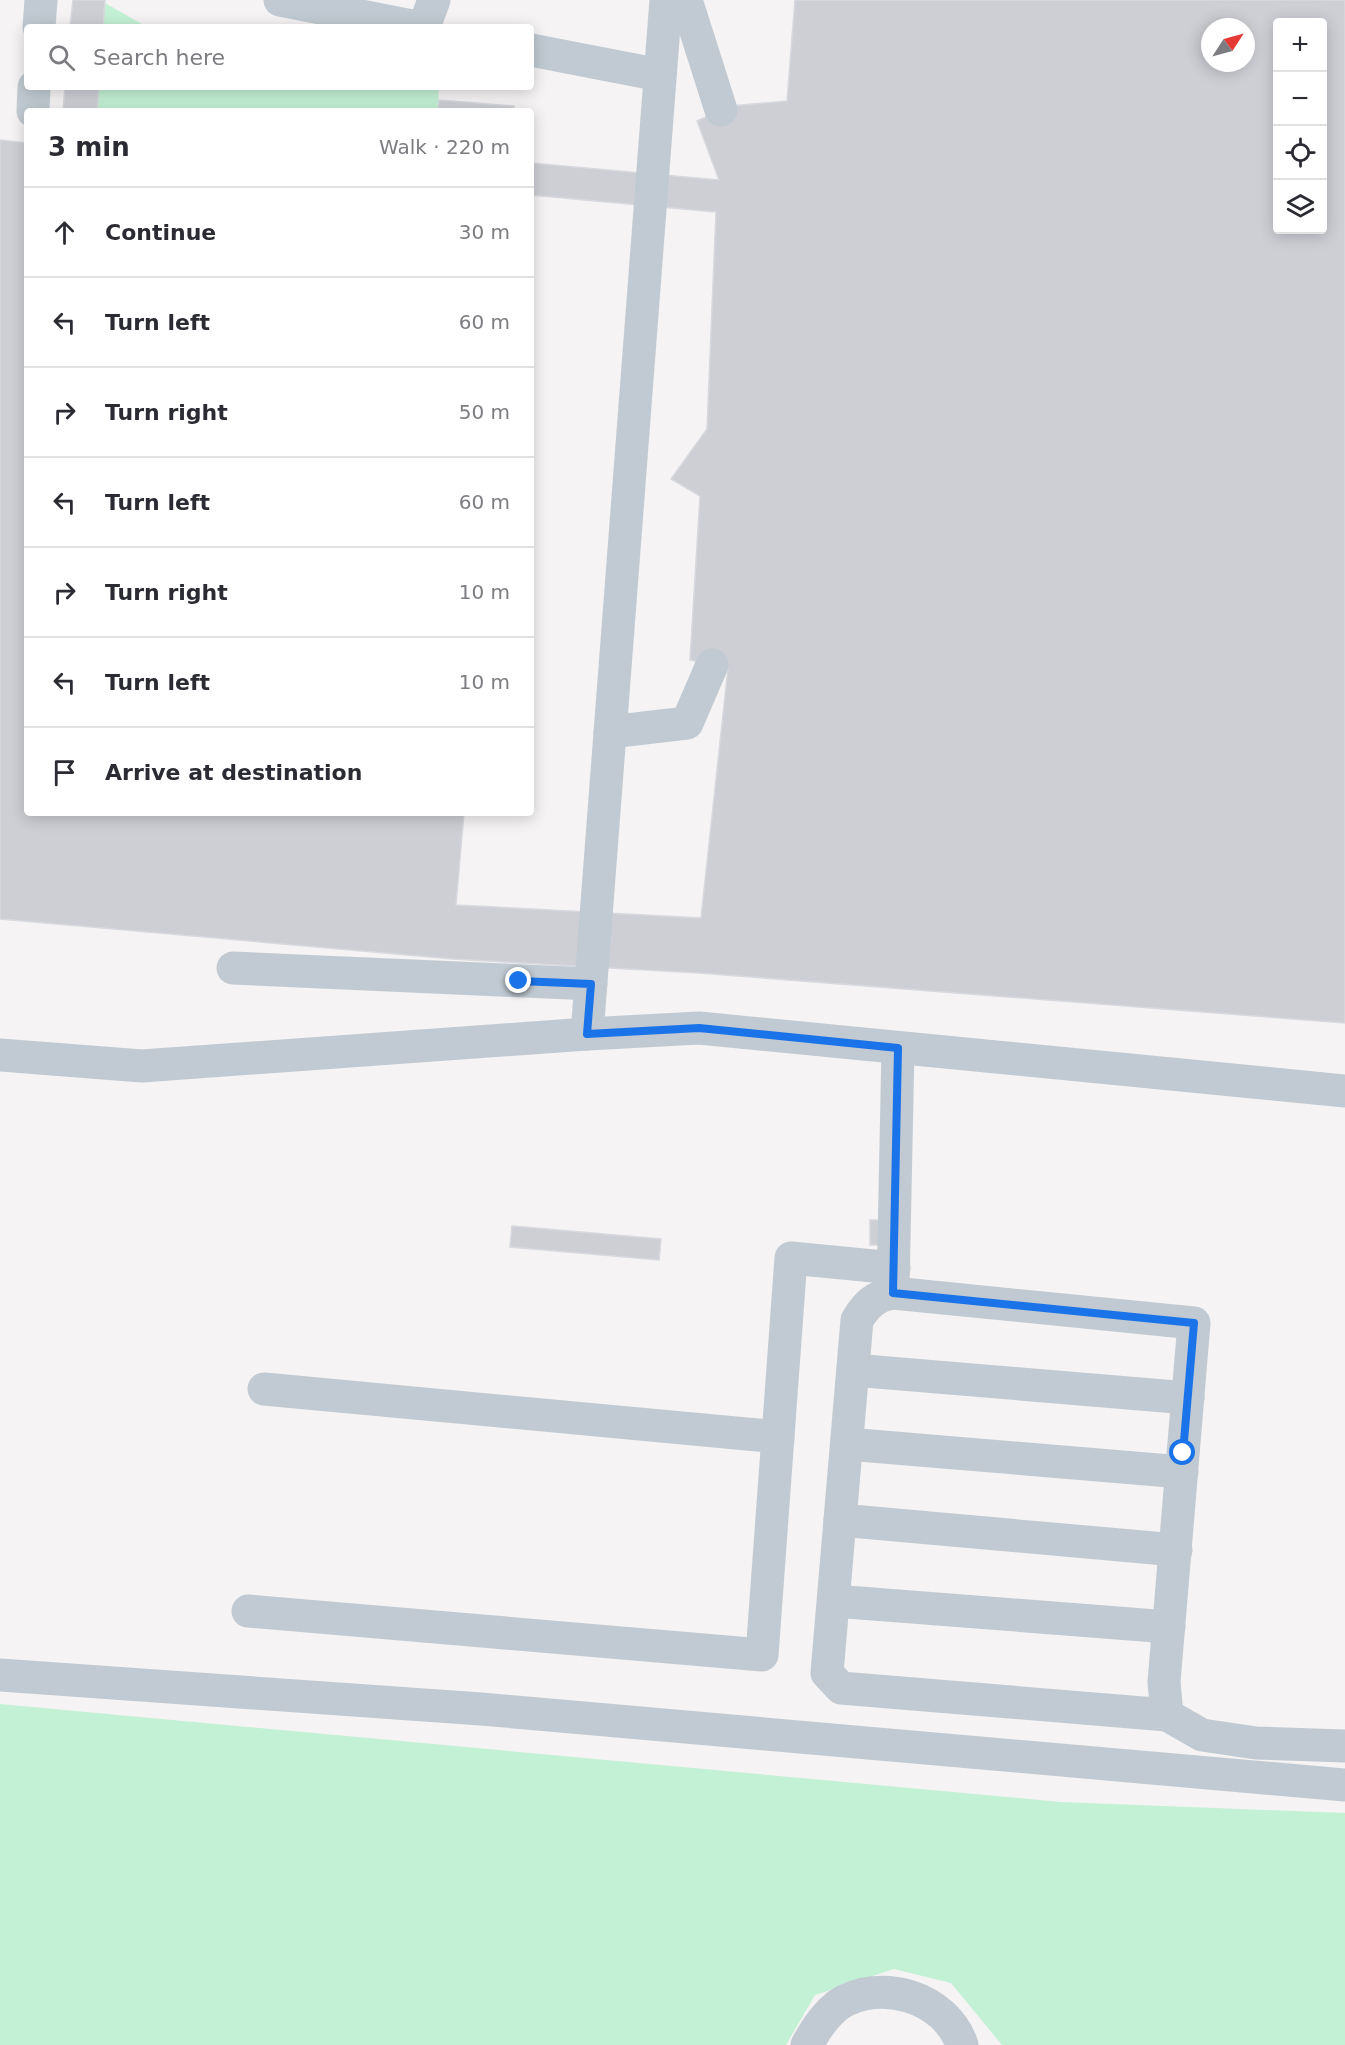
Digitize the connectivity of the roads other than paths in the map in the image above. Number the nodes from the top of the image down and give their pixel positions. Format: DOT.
graph roads {
  1 [pos="41,0"];
  2 [pos="280,0"];
  3 [pos="434,0"];
  4 [pos="666,0"];
  5 [pos="686,0"];
  6 [pos="39,24"];
  7 [pos="402,24"];
  8 [pos="425,24"];
  9 [pos="534,51"];
  10 [pos="660,75"];
  11 [pos="34,90"];
  12 [pos="33,108"];
  13 [pos="721,110"];
  14 [pos="712,665"];
  15 [pos="610,732"];
  16 [pos="233,968"];
  17 [pos="591,984"];
  18 [pos="587,1034"];
  19 [pos="898,1048"];
  20 [pos="0,1055"];
  21 [pos="1345,1091"];
  22 [pos="894,1280"];
  23 [pos="853,1371"];
  24 [pos="264,1389"];
  25 [pos="1188,1398"];
  26 [pos="778,1437"];
  27 [pos="847,1444"];
  28 [pos="1182,1472"];
  29 [pos="840,1520"];
  30 [pos="1176,1550"];
  31 [pos="834,1601"];
  32 [pos="248,1611"];
  33 [pos="1169,1627"];
  34 [pos="0,1675"];
  35 [pos="1167,1715"];
  36 [pos="1345,1746"];
  37 [pos="1345,1785"];
  38 [pos="807,2045"];
  39 [pos="962,2045"];
  1 -- 6 [label="lane"];
  2 -- 7 [label="lane"];
  3 -- 8 [label="lane"];
  4 -- 10 [label="lane"];
  5 -- 13 [label="lane"];
  9 -- 10 [label="lane"];
  10 -- 15 [label="lane"];
  11 -- 12 [label="lane"];
  14 -- 15 [label="lane"];
  15 -- 17 [label="lane"];
  16 -- 17 [label="lane"];
  17 -- 18 [label="lane"];
  18 -- 19 [label="lane"];
  18 -- 20 [label="lane"];
  19 -- 21 [label="lane"];
  19 -- 22 [label="lane"];
  22 -- 23 [label="lane"];
  22 -- 25 [label="lane"];
  22 -- 26 [label="lane"];
  23 -- 25 [label="lane"];
  23 -- 27 [label="lane"];
  24 -- 26 [label="lane"];
  25 -- 28 [label="lane"];
  26 -- 32 [label="lane"];
  27 -- 28 [label="lane"];
  27 -- 29 [label="lane"];
  28 -- 30 [label="lane"];
  29 -- 30 [label="lane"];
  29 -- 31 [label="lane"];
  30 -- 33 [label="lane"];
  31 -- 33 [label="lane"];
  31 -- 35 [label="lane"];
  33 -- 35 [label="lane"];
  34 -- 37 [label="lane"];
  35 -- 36 [label="lane"];
  38 -- 39 [label="lane"];
}
